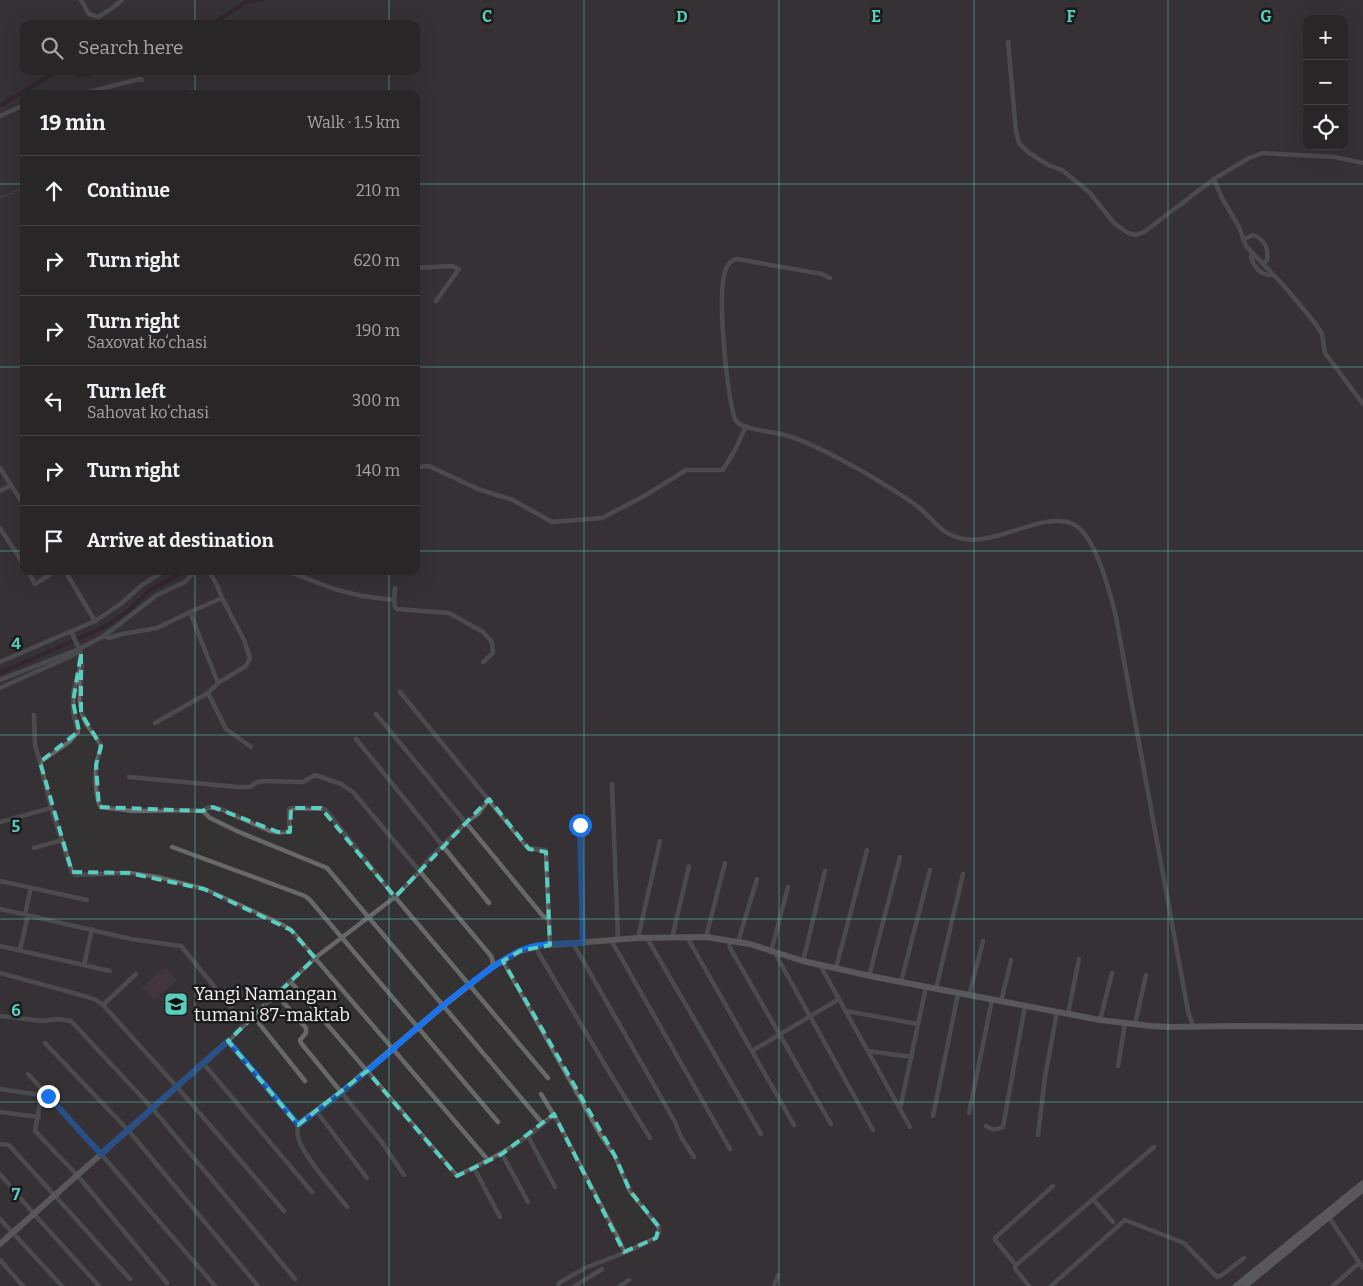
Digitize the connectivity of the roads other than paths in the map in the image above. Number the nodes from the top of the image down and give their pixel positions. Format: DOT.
graph roads {
  1 [pos="81,0"];
  2 [pos="122,0"];
  3 [pos="1008,42"];
  4 [pos="142,80"];
  5 [pos="96,90"];
  6 [pos="20,107"];
  7 [pos="0,116"];
  8 [pos="1363,163"];
  9 [pos="1214,179"];
  10 [pos="1243,240"];
  11 [pos="1253,254"];
  12 [pos="1263,264"];
  13 [pos="420,268"];
  14 [pos="1273,275"];
  15 [pos="830,278"];
  16 [pos="436,301"];
  17 [pos="1363,404"];
  18 [pos="746,426"];
  19 [pos="420,467"];
  20 [pos="0,468"];
  21 [pos="11,485"];
  22 [pos="0,491"];
  23 [pos="20,499"];
  24 [pos="0,528"];
  25 [pos="20,559"];
  26 [pos="30,575"];
  27 [pos="49,575"];
  28 [pos="67,575"];
  29 [pos="158,575"];
  30 [pos="191,575"];
  31 [pos="211,575"];
  32 [pos="297,575"];
  33 [pos="395,588"];
  34 [pos="222,598"];
  35 [pos="394,600"];
  36 [pos="190,612"];
  37 [pos="95,621"];
  38 [pos="71,631"];
  39 [pos="104,636"];
  40 [pos="80,652"];
  41 [pos="0,662"];
  42 [pos="483,662"];
  43 [pos="0,680"];
  44 [pos="218,684"];
  45 [pos="0,688"];
  46 [pos="400,692"];
  47 [pos="208,693"];
  48 [pos="376,714"];
  49 [pos="34,715"];
  50 [pos="155,723"];
  51 [pos="356,739"];
  52 [pos="251,747"];
  53 [pos="40,762"];
  54 [pos="129,777"];
  55 [pos="612,784"];
  56 [pos="489,799"];
  57 [pos="51,808"];
  58 [pos="204,811"];
  59 [pos="0,822"];
  60 [pos="465,823"];
  61 [pos="580,825"];
  62 [pos="62,840"];
  63 [pos="660,841"];
  64 [pos="442,846"];
  65 [pos="172,847"];
  66 [pos="34,848"];
  67 [pos="867,850"];
  68 [pos="900,857"];
  69 [pos="725,863"];
  70 [pos="689,866"];
  71 [pos="930,870"];
  72 [pos="825,871"];
  73 [pos="419,872"];
  74 [pos="963,874"];
  75 [pos="756,879"];
  76 [pos="0,881"];
  77 [pos="788,887"];
  78 [pos="31,888"];
  79 [pos="395,897"];
  80 [pos="87,900"];
  81 [pos="489,903"];
  82 [pos="0,909"];
  83 [pos="26,914"];
  84 [pos="368,916"];
  85 [pos="549,918"];
  86 [pos="92,929"];
  87 [pos="341,937"];
  88 [pos="687,937"];
  89 [pos="706,937"];
  90 [pos="638,938"];
  91 [pos="647,938"];
  92 [pos="672,938"];
  93 [pos="614,939"];
  94 [pos="729,940"];
  95 [pos="982,941"];
  96 [pos="738,942"];
  97 [pos="583,943"];
  98 [pos="573,944"];
  99 [pos="550,945"];
  100 [pos="0,946"];
  101 [pos="537,946"];
  102 [pos="20,950"];
  103 [pos="773,952"];
  104 [pos="315,958"];
  105 [pos="1079,959"];
  106 [pos="1011,960"];
  107 [pos="503,961"];
  108 [pos="803,961"];
  109 [pos="84,965"];
  110 [pos="820,965"];
  111 [pos="492,967"];
  112 [pos="836,968"];
  113 [pos="110,971"];
  114 [pos="0,973"];
  115 [pos="1112,973"];
  116 [pos="136,974"];
  117 [pos="1146,975"];
  118 [pos="869,976"];
  119 [pos="290,981"];
  120 [pos="901,982"];
  121 [pos="469,985"];
  122 [pos="926,987"];
  123 [pos="936,989"];
  124 [pos="276,994"];
  125 [pos="958,994"];
  126 [pos="969,996"];
  127 [pos="839,1000"];
  128 [pos="992,1000"];
  129 [pos="1001,1002"];
  130 [pos="103,1005"];
  131 [pos="444,1005"];
  132 [pos="1026,1006"];
  133 [pos="846,1011"];
  134 [pos="1057,1012"];
  135 [pos="1068,1014"];
  136 [pos="0,1016"];
  137 [pos="253,1016"];
  138 [pos="810,1017"];
  139 [pos="1100,1020"];
  140 [pos="1125,1023"];
  141 [pos="245,1024"];
  142 [pos="918,1024"];
  143 [pos="1135,1024"];
  144 [pos="1193,1026"];
  145 [pos="418,1027"];
  146 [pos="1363,1027"];
  147 [pos="780,1034"];
  148 [pos="228,1041"];
  149 [pos="45,1043"];
  150 [pos="393,1049"];
  151 [pos="752,1051"];
  152 [pos="868,1051"];
  153 [pos="912,1057"];
  154 [pos="203,1063"];
  155 [pos="1118,1066"];
  156 [pos="367,1072"];
  157 [pos="28,1074"];
  158 [pos="548,1078"];
  159 [pos="305,1081"];
  160 [pos="177,1087"];
  161 [pos="0,1089"];
  162 [pos="342,1092"];
  163 [pos="541,1094"];
  164 [pos="152,1108"];
  165 [pos="900,1110"];
  166 [pos="0,1112"];
  167 [pos="317,1112"];
  168 [pos="969,1113"];
  169 [pos="933,1116"];
  170 [pos="38,1117"];
  171 [pos="555,1117"];
  172 [pos="498,1122"];
  173 [pos="543,1124"];
  174 [pos="831,1124"];
  175 [pos="298,1125"];
  176 [pos="794,1125"];
  177 [pos="986,1126"];
  178 [pos="910,1127"];
  179 [pos="128,1130"];
  180 [pos="874,1130"];
  181 [pos="761,1134"];
  182 [pos="528,1136"];
  183 [pos="1038,1136"];
  184 [pos="650,1138"];
  185 [pos="0,1144"];
  186 [pos="1154,1147"];
  187 [pos="730,1149"];
  188 [pos="101,1154"];
  189 [pos="502,1154"];
  190 [pos="694,1157"];
  191 [pos="488,1160"];
  192 [pos="474,1168"];
  193 [pos="0,1174"];
  194 [pos="404,1175"];
  195 [pos="78,1176"];
  196 [pos="367,1178"];
  197 [pos="1363,1183"];
  198 [pos="1054,1186"];
  199 [pos="555,1187"];
  200 [pos="1363,1189"];
  201 [pos="312,1192"];
  202 [pos="55,1195"];
  203 [pos="1093,1199"];
  204 [pos="528,1202"];
  205 [pos="347,1207"];
  206 [pos="284,1211"];
  207 [pos="34,1214"];
  208 [pos="1327,1215"];
  209 [pos="500,1217"];
  210 [pos="0,1219"];
  211 [pos="1113,1222"];
  212 [pos="13,1233"];
  213 [pos="0,1244"];
  214 [pos="624,1252"];
  215 [pos="1244,1258"];
  216 [pos="0,1260"];
  217 [pos="1359,1263"];
  218 [pos="1016,1265"];
  219 [pos="1363,1268"];
  220 [pos="602,1269"];
  221 [pos="778,1275"];
  222 [pos="130,1279"];
  223 [pos="295,1279"];
  224 [pos="630,1280"];
  225 [pos="167,1283"];
  226 [pos="23,1286"];
  227 [pos="62,1286"];
  228 [pos="99,1286"];
  229 [pos="215,1286"];
  230 [pos="258,1286"];
  231 [pos="558,1286"];
  232 [pos="575,1286"];
  233 [pos="620,1286"];
  234 [pos="774,1286"];
  235 [pos="1029,1286"];
  236 [pos="1051,1286"];
  237 [pos="1236,1286"];
  238 [pos="1245,1286"];
  239 [pos="1333,1286"];
  1 -- 2 [label="street"];
  3 -- 9 [label="street"];
  4 -- 5 [label="street"];
  6 -- 7 [label="street"];
  8 -- 9 [label="street"];
  9 -- 10 [label="street"];
  10 -- 11 [label="street"];
  10 -- 12 [label="street"];
  11 -- 12 [label="street"];
  11 -- 14 [label="street"];
  12 -- 14 [label="street"];
  13 -- 16 [label="street"];
  14 -- 17 [label="street"];
  15 -- 18 [label="street"];
  18 -- 19 [label="street"];
  18 -- 144 [label="street"];
  20 -- 21 [label="street"];
  21 -- 22 [label="street"];
  21 -- 23 [label="street"];
  24 -- 25 [label="street"];
  26 -- 27 [label="street"];
  28 -- 37 [label="street"];
  29 -- 37 [label="street"];
  30 -- 39 [label="street"];
  31 -- 34 [label="street"];
  32 -- 35 [label="street"];
  33 -- 35 [label="street"];
  34 -- 36 [label="street"];
  34 -- 44 [label="street"];
  35 -- 42 [label="street"];
  36 -- 39 [label="street"];
  36 -- 44 [label="street"];
  37 -- 38 [label="street"];
  38 -- 40 [label="street"];
  38 -- 41 [label="street"];
  39 -- 40 [label="street"];
  40 -- 43 [label="street"];
  40 -- 45 [label="street"];
  40 -- 53 [label="street"];
  40 -- 58 [label="street"];
  44 -- 47 [label="street"];
  46 -- 56 [label="street"];
  47 -- 50 [label="street"];
  47 -- 52 [label="street"];
  48 -- 60 [label="street"];
  49 -- 53 [label="street"];
  51 -- 64 [label="street"];
  53 -- 57 [label="street"];
  54 -- 73 [label="street"];
  55 -- 93 [label="street"];
  56 -- 60 [label="street"];
  56 -- 85 [label="street"];
  57 -- 59 [label="street"];
  57 -- 62 [label="street"];
  58 -- 79 [label="street"];
  58 -- 84 [label="street"];
  60 -- 64 [label="street"];
  60 -- 85 [label="street"];
  61 -- 97 [label="street"];
  62 -- 66 [label="street"];
  62 -- 104 [label="street"];
  63 -- 90 [label="street"];
  64 -- 73 [label="street"];
  64 -- 81 [label="street"];
  65 -- 87 [label="street"];
  67 -- 112 [label="street"];
  68 -- 118 [label="street"];
  69 -- 89 [label="street"];
  70 -- 92 [label="street"];
  71 -- 120 [label="street"];
  72 -- 108 [label="street"];
  73 -- 79 [label="street"];
  73 -- 111 [label="street"];
  74 -- 123 [label="street"];
  75 -- 96 [label="street"];
  76 -- 78 [label="street"];
  77 -- 103 [label="street"];
  78 -- 80 [label="street"];
  78 -- 83 [label="street"];
  79 -- 84 [label="street"];
  79 -- 121 [label="street"];
  82 -- 83 [label="street"];
  83 -- 86 [label="street"];
  83 -- 102 [label="street"];
  84 -- 87 [label="street"];
  84 -- 131 [label="street"];
  85 -- 99 [label="street"];
  86 -- 109 [label="street"];
  86 -- 141 [label="street"];
  87 -- 104 [label="street"];
  87 -- 145 [label="street"];
  88 -- 89 [label="street"];
  88 -- 92 [label="street"];
  88 -- 151 [label="street"];
  89 -- 94 [label="street"];
  90 -- 91 [label="street"];
  90 -- 93 [label="street"];
  91 -- 92 [label="street"];
  91 -- 181 [label="street"];
  93 -- 97 [label="street"];
  93 -- 187 [label="street"];
  94 -- 96 [label="street"];
  94 -- 147 [label="street"];
  95 -- 126 [label="street"];
  96 -- 103 [label="street"];
  97 -- 98 [label="street"];
  98 -- 99 [label="street"];
  98 -- 190 [label="street"];
  99 -- 101 [label="street"];
  100 -- 102 [label="street"];
  101 -- 107 [label="street"];
  101 -- 184 [label="street"];
  102 -- 109 [label="street"];
  103 -- 108 [label="street"];
  103 -- 138 [label="street"];
  104 -- 119 [label="street"];
  104 -- 150 [label="street"];
  105 -- 135 [label="street"];
  106 -- 129 [label="street"];
  107 -- 111 [label="street"];
  107 -- 214 [label="street"];
  108 -- 110 [label="street"];
  109 -- 113 [label="street"];
  110 -- 112 [label="street"];
  110 -- 127 [label="street"];
  111 -- 121 [label="street"];
  112 -- 118 [label="street"];
  114 -- 130 [label="street"];
  115 -- 139 [label="street"];
  116 -- 130 [label="street"];
  117 -- 143 [label="street"];
  118 -- 120 [label="street"];
  119 -- 124 [label="street"];
  119 -- 156 [label="street"];
  120 -- 122 [label="street"];
  121 -- 131 [label="street"];
  121 -- 158 [label="street"];
  122 -- 123 [label="street"];
  122 -- 142 [label="street"];
  123 -- 125 [label="street"];
  124 -- 137 [label="street"];
  124 -- 162 [label="street"];
  125 -- 126 [label="street"];
  125 -- 169 [label="street"];
  126 -- 128 [label="street"];
  127 -- 133 [label="street"];
  127 -- 138 [label="street"];
  128 -- 129 [label="street"];
  128 -- 168 [label="street"];
  129 -- 132 [label="street"];
  130 -- 160 [label="street"];
  131 -- 145 [label="street"];
  131 -- 173 [label="street"];
  132 -- 134 [label="street"];
  132 -- 177 [label="street"];
  133 -- 142 [label="street"];
  133 -- 152 [label="street"];
  134 -- 135 [label="street"];
  134 -- 183 [label="street"];
  135 -- 139 [label="street"];
  136 -- 164 [label="street"];
  137 -- 141 [label="street"];
  137 -- 159 [label="street"];
  138 -- 147 [label="street"];
  138 -- 180 [label="street"];
  139 -- 140 [label="street"];
  140 -- 143 [label="street"];
  140 -- 155 [label="street"];
  141 -- 148 [label="street"];
  142 -- 153 [label="street"];
  143 -- 144 [label="street"];
  144 -- 146 [label="street"];
  145 -- 150 [label="street"];
  145 -- 172 [label="street"];
  147 -- 151 [label="street"];
  147 -- 174 [label="street"];
  148 -- 154 [label="street"];
  148 -- 175 [label="street"];
  149 -- 179 [label="street"];
  150 -- 156 [label="street"];
  150 -- 191 [label="street"];
  151 -- 176 [label="street"];
  152 -- 153 [label="street"];
  152 -- 165 [label="street"];
  153 -- 165 [label="street"];
  154 -- 160 [label="street"];
  154 -- 201 [label="street"];
  156 -- 162 [label="street"];
  156 -- 192 [label="street"];
  157 -- 188 [label="street"];
  160 -- 164 [label="street"];
  160 -- 206 [label="street"];
  161 -- 170 [label="street"];
  162 -- 167 [label="street"];
  162 -- 194 [label="street"];
  163 -- 171 [label="street"];
  164 -- 179 [label="street"];
  164 -- 223 [label="street"];
  165 -- 178 [label="street"];
  166 -- 170 [label="street"];
  167 -- 175 [label="street"];
  167 -- 196 [label="street"];
  170 -- 195 [label="street"];
  171 -- 173 [label="street"];
  171 -- 214 [label="street"];
  173 -- 182 [label="street"];
  175 -- 205 [label="street"];
  179 -- 188 [label="street"];
  179 -- 230 [label="street"];
  182 -- 189 [label="street"];
  182 -- 199 [label="street"];
  185 -- 202 [label="street"];
  186 -- 203 [label="street"];
  188 -- 195 [label="street"];
  188 -- 229 [label="street"];
  189 -- 191 [label="street"];
  189 -- 204 [label="street"];
  191 -- 192 [label="street"];
  192 -- 209 [label="street"];
  193 -- 207 [label="street"];
  195 -- 202 [label="street"];
  195 -- 225 [label="street"];
  197 -- 208 [label="street"];
  198 -- 218 [label="street"];
  200 -- 208 [label="street"];
  202 -- 207 [label="street"];
  202 -- 222 [label="street"];
  203 -- 211 [label="street"];
  203 -- 218 [label="street"];
  207 -- 212 [label="street"];
  207 -- 228 [label="street"];
  208 -- 217 [label="street"];
  208 -- 237 [label="street"];
  208 -- 238 [label="street"];
  210 -- 212 [label="street"];
  212 -- 213 [label="street"];
  212 -- 227 [label="street"];
  214 -- 231 [label="street"];
  215 -- 236 [label="street"];
  216 -- 226 [label="street"];
  217 -- 219 [label="street"];
  217 -- 239 [label="street"];
  218 -- 235 [label="street"];
  220 -- 232 [label="street"];
  221 -- 234 [label="street"];
  224 -- 233 [label="street"];
}
